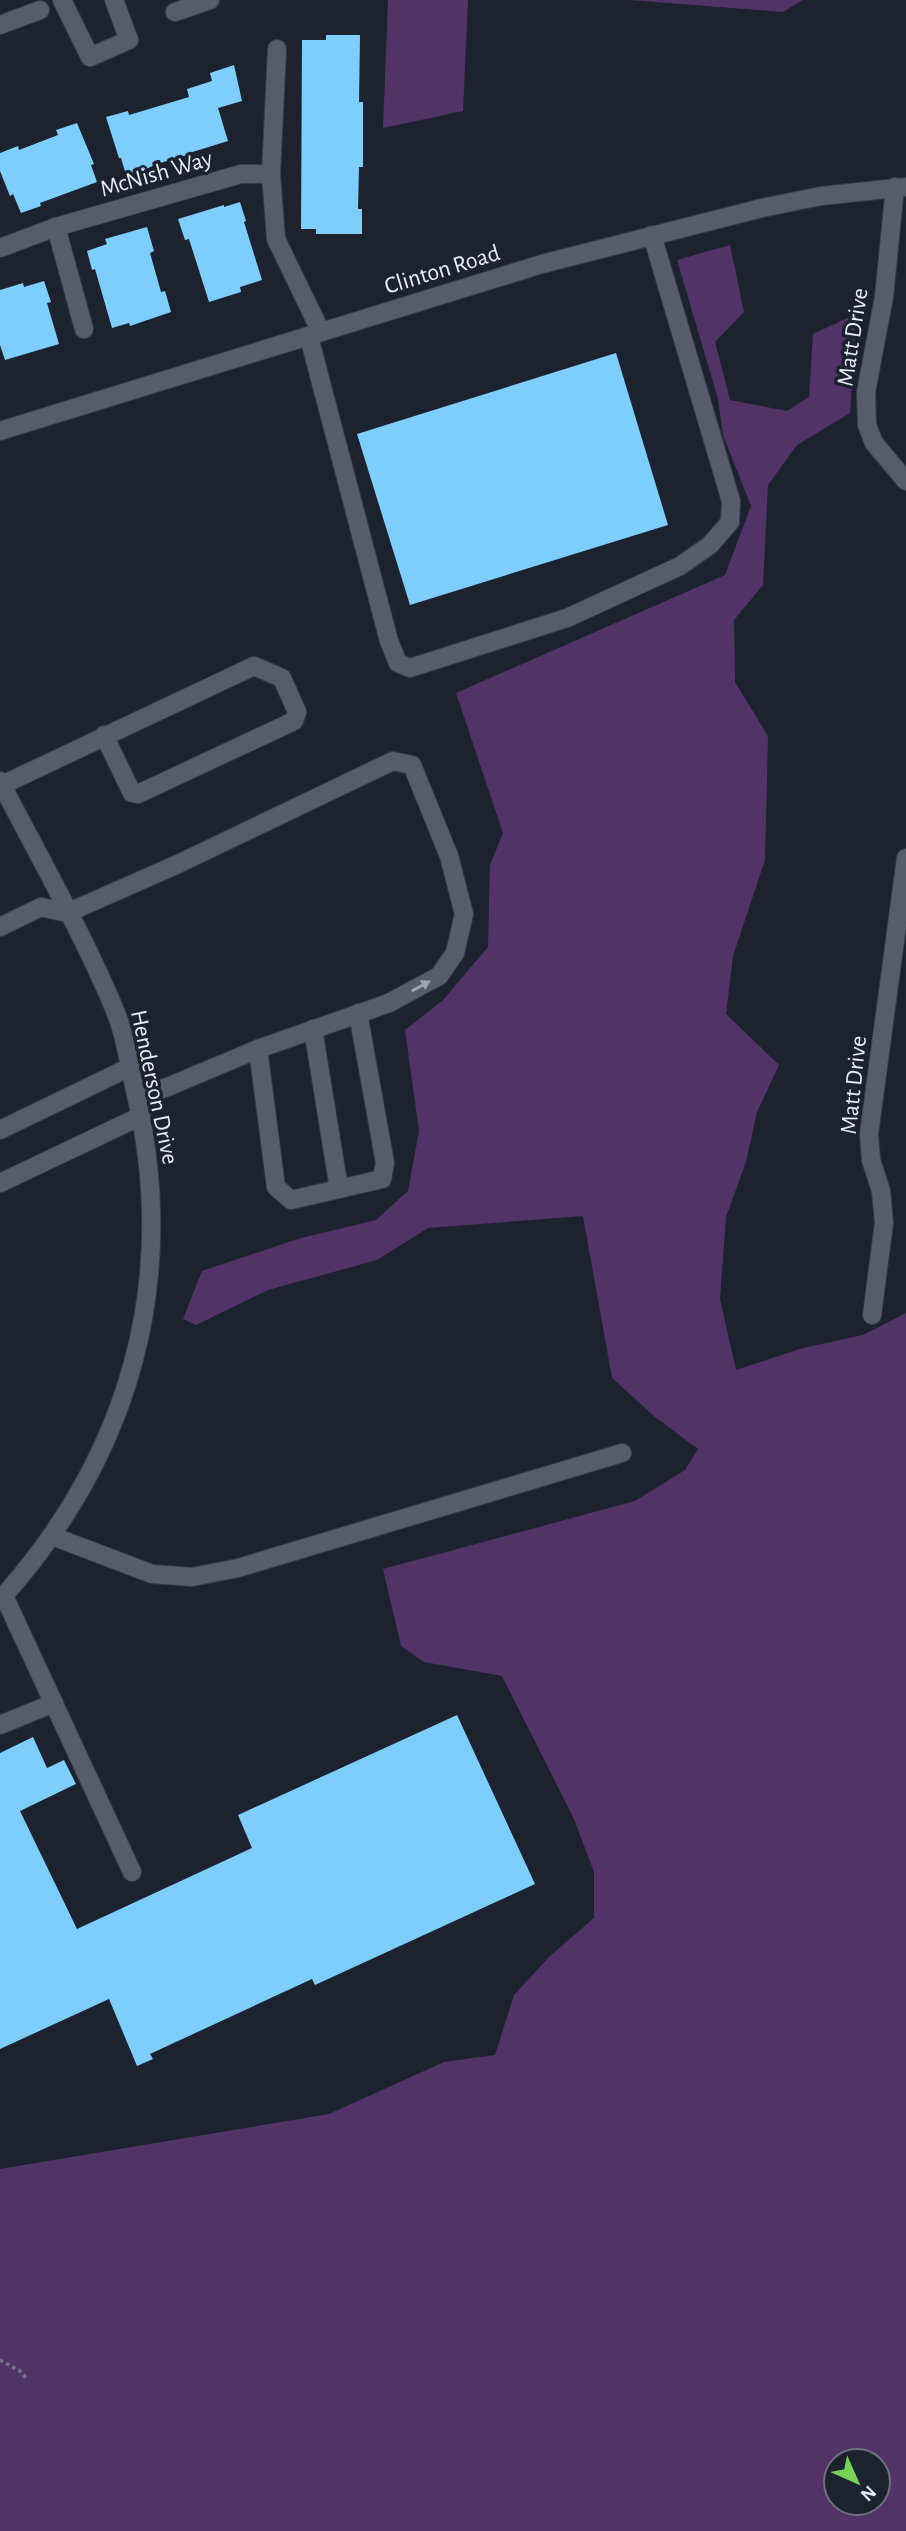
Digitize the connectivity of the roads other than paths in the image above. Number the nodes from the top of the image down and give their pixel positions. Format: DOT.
graph roads {
  1 [pos="62,0"];
  2 [pos="114,0"];
  3 [pos="209,0"];
  4 [pos="40,10"];
  5 [pos="175,12"];
  6 [pos="0,24"];
  7 [pos="277,48"];
  8 [pos="271,174"];
  9 [pos="900,187"];
  10 [pos="56,227"];
  11 [pos="652,235"];
  12 [pos="0,248"];
  13 [pos="84,329"];
  14 [pos="315,334"];
  15 [pos="0,431"];
  16 [pos="906,481"];
  17 [pos="104,735"];
  18 [pos="1,783"];
  19 [pos="906,858"];
  20 [pos="67,913"];
  21 [pos="0,928"];
  22 [pos="358,1013"];
  23 [pos="313,1029"];
  24 [pos="258,1049"];
  25 [pos="130,1067"];
  26 [pos="137,1096"];
  27 [pos="141,1116"];
  28 [pos="0,1130"];
  29 [pos="0,1183"];
  30 [pos="339,1189"];
  31 [pos="872,1315"];
  32 [pos="622,1453"];
  33 [pos="52,1536"];
  34 [pos="2,1598"];
  35 [pos="54,1703"];
  36 [pos="0,1725"];
  37 [pos="132,1872"];
  1 -- 2 [label="street"];
  3 -- 5 [label="street"];
  4 -- 6 [label="street"];
  7 -- 8 [label="street"];
  8 -- 10 [label="street, McNish Way"];
  8 -- 14 [label="street"];
  9 -- 11 [label="street, Clinton Road"];
  9 -- 16 [label="street, Matt Drive"];
  10 -- 12 [label="street, McNish Way"];
  10 -- 13 [label="street"];
  11 -- 14 [label="street, Clinton Road"];
  11 -- 14 [label="street"];
  14 -- 15 [label="street, Clinton Road"];
  17 -- 17 [label="street"];
  17 -- 18 [label="street"];
  18 -- 20 [label="street, Henderson Drive"];
  19 -- 31 [label="street, Matt Drive"];
  20 -- 21 [label="street"];
  22 -- 20 [label="street, one-way"];
  20 -- 25 [label="street, Henderson Drive"];
  22 -- 23 [label="street"];
  22 -- 30 [label="street"];
  23 -- 24 [label="street"];
  23 -- 30 [label="street"];
  24 -- 26 [label="street"];
  24 -- 30 [label="street"];
  25 -- 26 [label="street, Henderson Drive"];
  25 -- 28 [label="street"];
  26 -- 27 [label="street, Henderson Drive"];
  27 -- 29 [label="street"];
  27 -- 33 [label="street, Henderson Drive"];
  32 -- 33 [label="street"];
  33 -- 34 [label="street, Henderson Drive"];
  34 -- 35 [label="street"];
  35 -- 36 [label="street"];
  35 -- 37 [label="street"];
}
